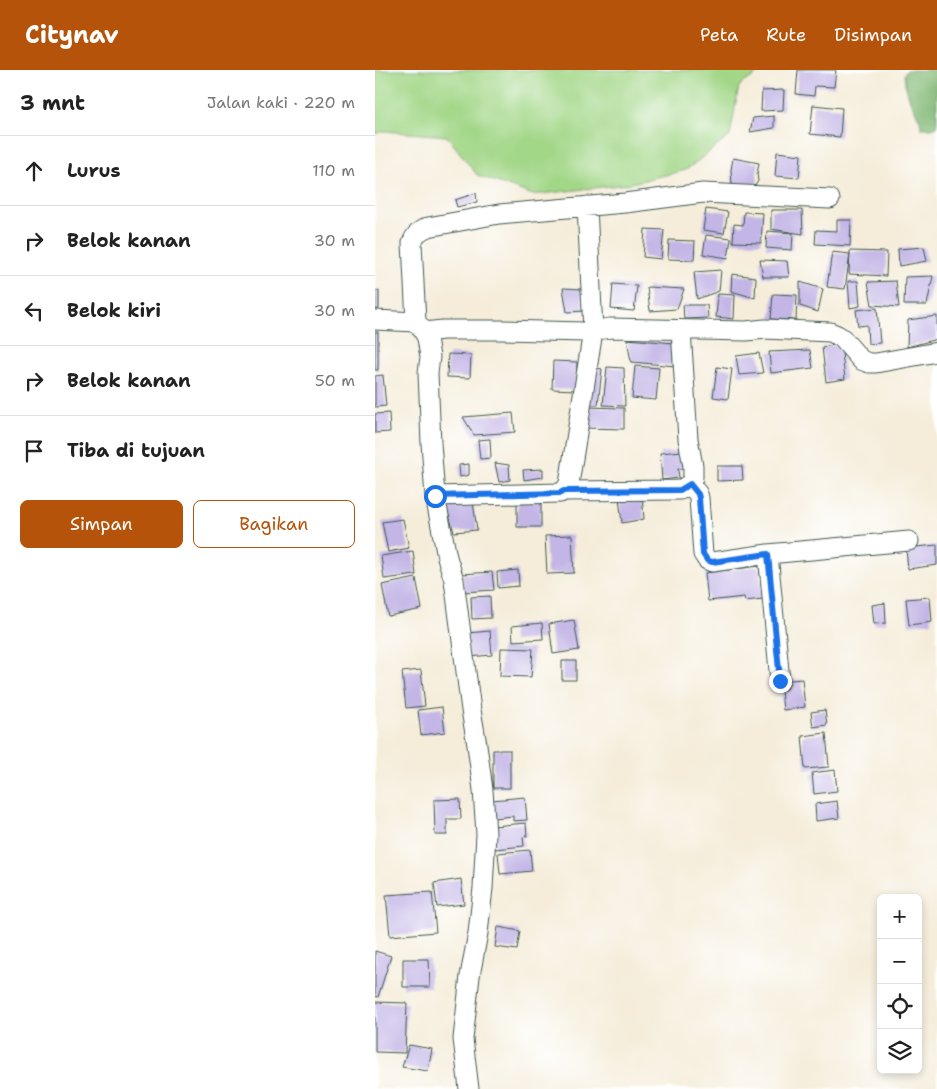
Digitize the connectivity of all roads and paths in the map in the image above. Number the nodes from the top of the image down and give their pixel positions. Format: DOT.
graph roads {
  1 [pos="830,199"];
  2 [pos="587,206"];
  3 [pos="375,320"];
  4 [pos="420,327"];
  5 [pos="681,330"];
  6 [pos="593,331"];
  7 [pos="937,352"];
  8 [pos="690,484"];
  9 [pos="564,491"];
  10 [pos="435,496"];
  11 [pos="909,541"];
  12 [pos="768,554"];
  13 [pos="780,681"];
  14 [pos="469,1089"];
  1 -- 2 [label="street"];
  2 -- 4 [label="street"];
  2 -- 6 [label="street"];
  3 -- 4 [label="street"];
  4 -- 6 [label="street"];
  4 -- 10 [label="street"];
  5 -- 6 [label="street"];
  5 -- 7 [label="street"];
  5 -- 8 [label="street"];
  6 -- 9 [label="street"];
  8 -- 9 [label="street"];
  8 -- 12 [label="street"];
  9 -- 10 [label="street"];
  10 -- 14 [label="street"];
  11 -- 12 [label="street"];
  12 -- 13 [label="street"];
}
